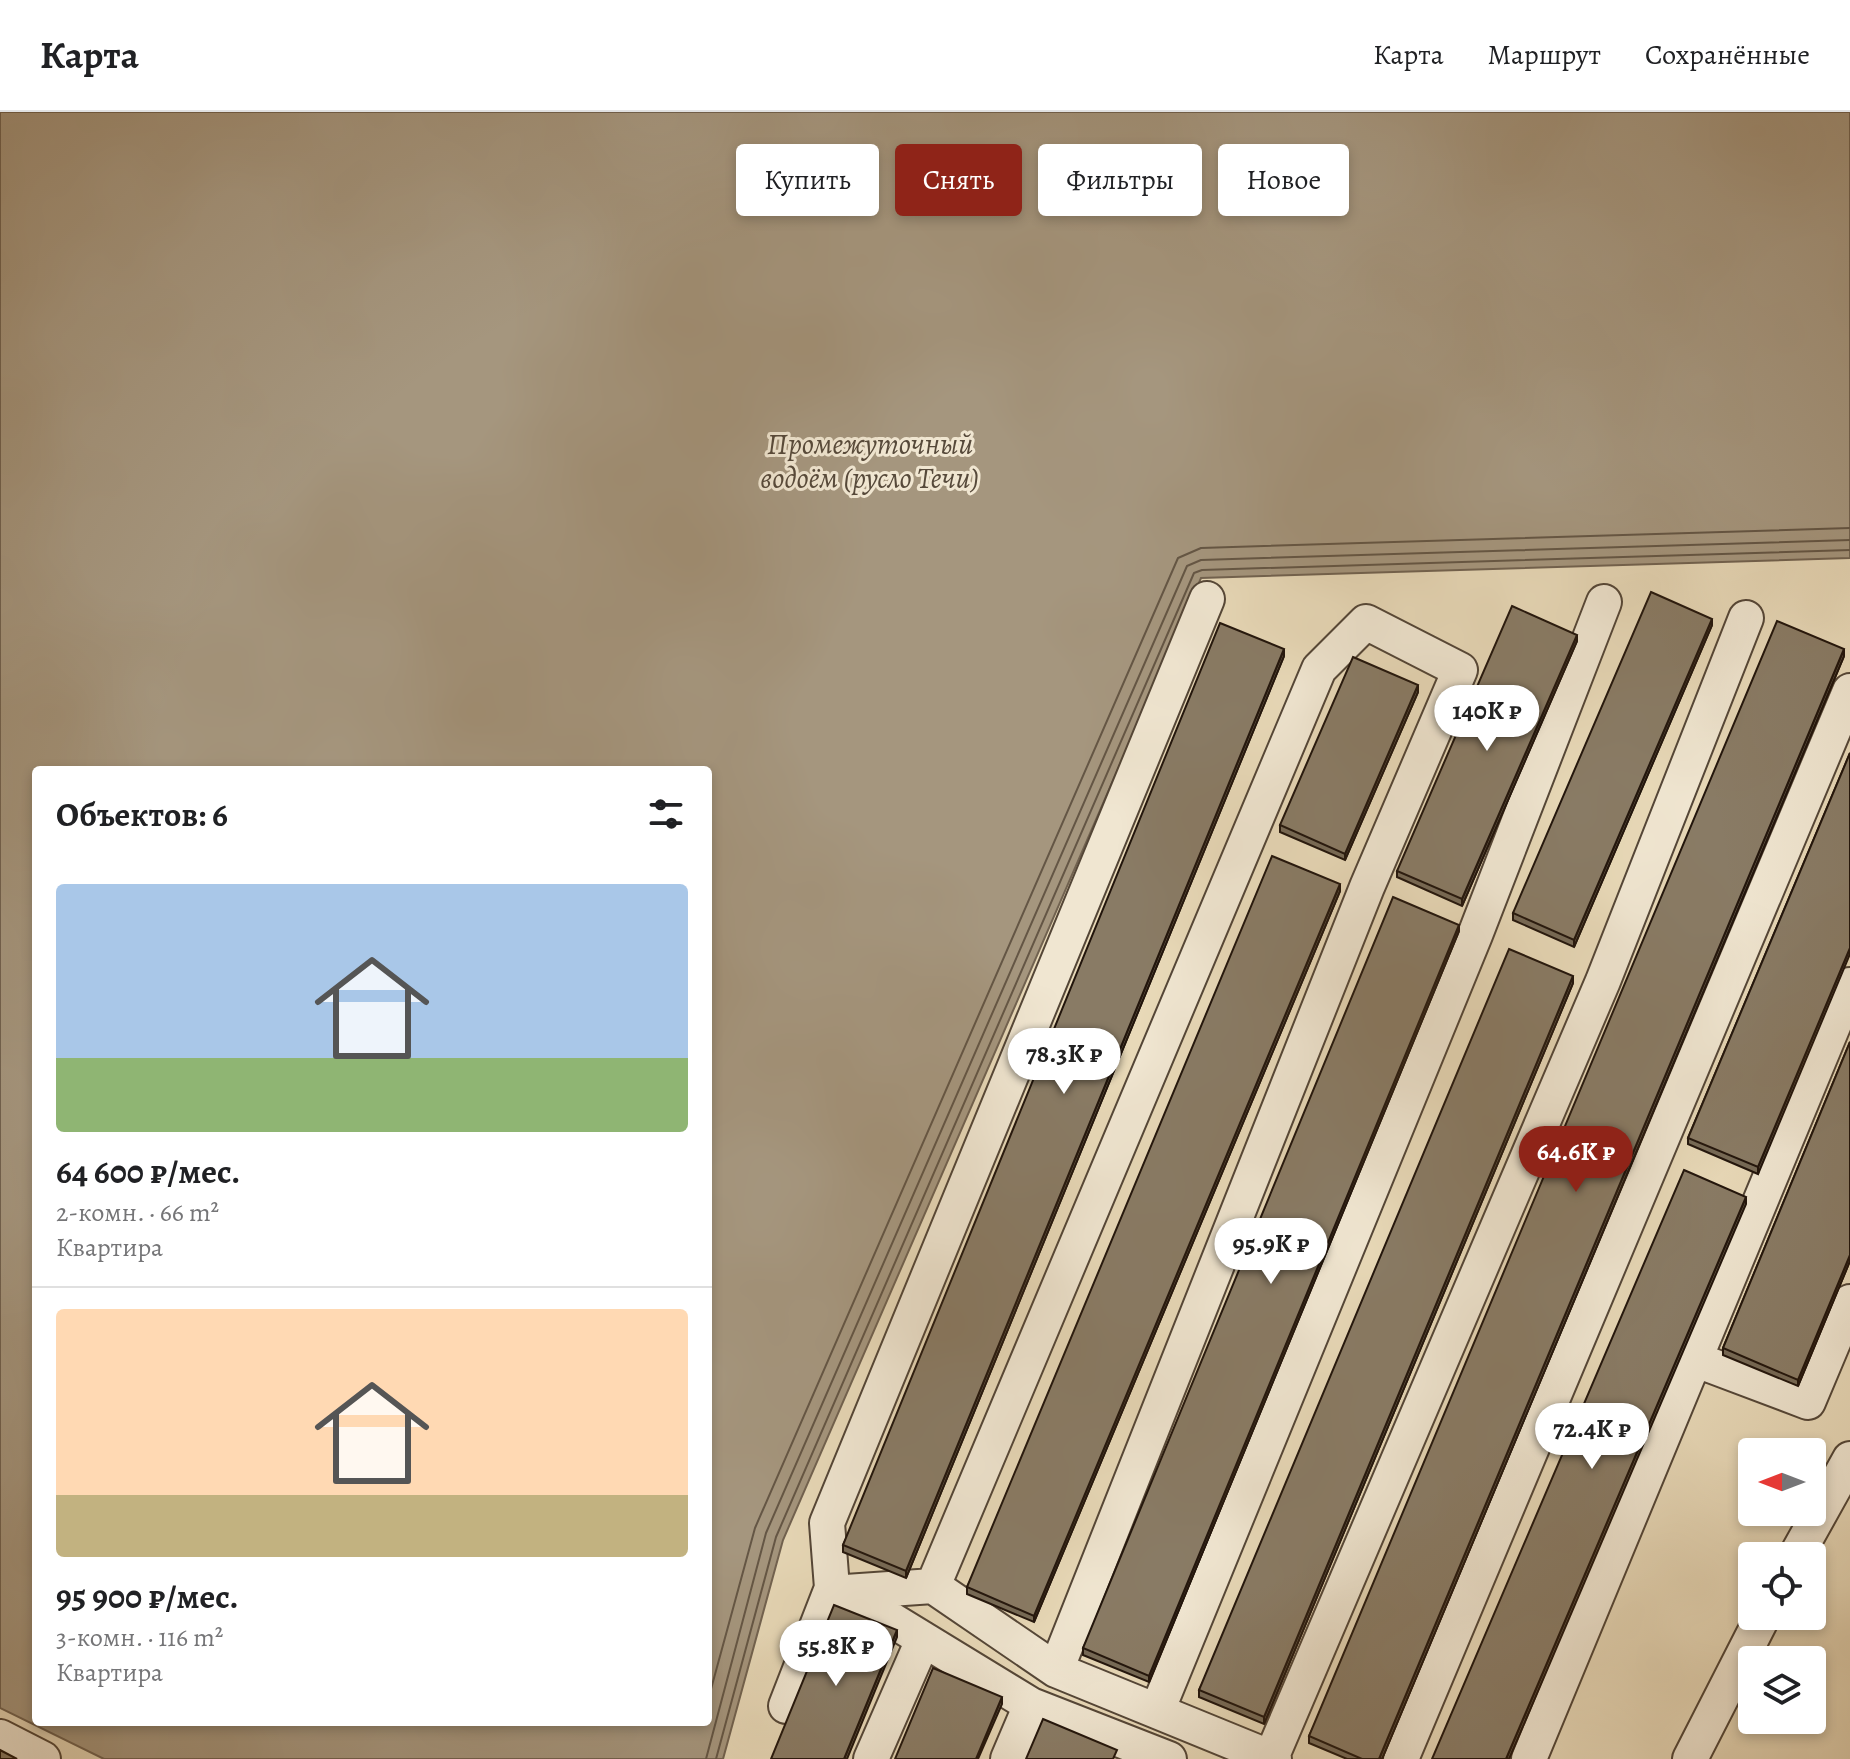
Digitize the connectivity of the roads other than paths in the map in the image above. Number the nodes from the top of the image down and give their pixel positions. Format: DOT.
graph roads {
  1 [pos="1207,599"];
  2 [pos="1604,602"];
  3 [pos="1746,618"];
  4 [pos="1850,691"];
  5 [pos="1850,985"];
  6 [pos="1850,1302"];
  7 [pos="1694,1359"];
  8 [pos="1850,1459"];
  9 [pos="1804,1542"];
  10 [pos="933,1586"];
  11 [pos="839,1590"];
  12 [pos="1756,1630"];
  13 [pos="923,1640"];
  14 [pos="1056,1670"];
  15 [pos="1031,1705"];
  16 [pos="786,1706"];
  17 [pos="1157,1711"];
  18 [pos="0,1737"];
  19 [pos="1151,1756"];
  20 [pos="1273,1758"];
  21 [pos="43,1759"];
  22 [pos="871,1759"];
  23 [pos="1008,1759"];
  24 [pos="1401,1759"];
  25 [pos="1529,1759"];
  26 [pos="1690,1759"];
  1 -- 11 [label="lane"];
  2 -- 17 [label="lane"];
  3 -- 20 [label="lane"];
  4 -- 24 [label="lane"];
  5 -- 7 [label="lane"];
  6 -- 7 [label="lane"];
  7 -- 25 [label="lane"];
  8 -- 9 [label="lane"];
  10 -- 11 [label="lane"];
  10 -- 14 [label="lane"];
  10 -- 14 [label="lane"];
  11 -- 13 [label="lane"];
  11 -- 16 [label="lane"];
  12 -- 26 [label="lane"];
  13 -- 15 [label="lane"];
  13 -- 22 [label="lane"];
  14 -- 17 [label="lane"];
  15 -- 19 [label="lane"];
  15 -- 23 [label="lane"];
  17 -- 20 [label="lane"];
  18 -- 21 [label="lane"];
}
